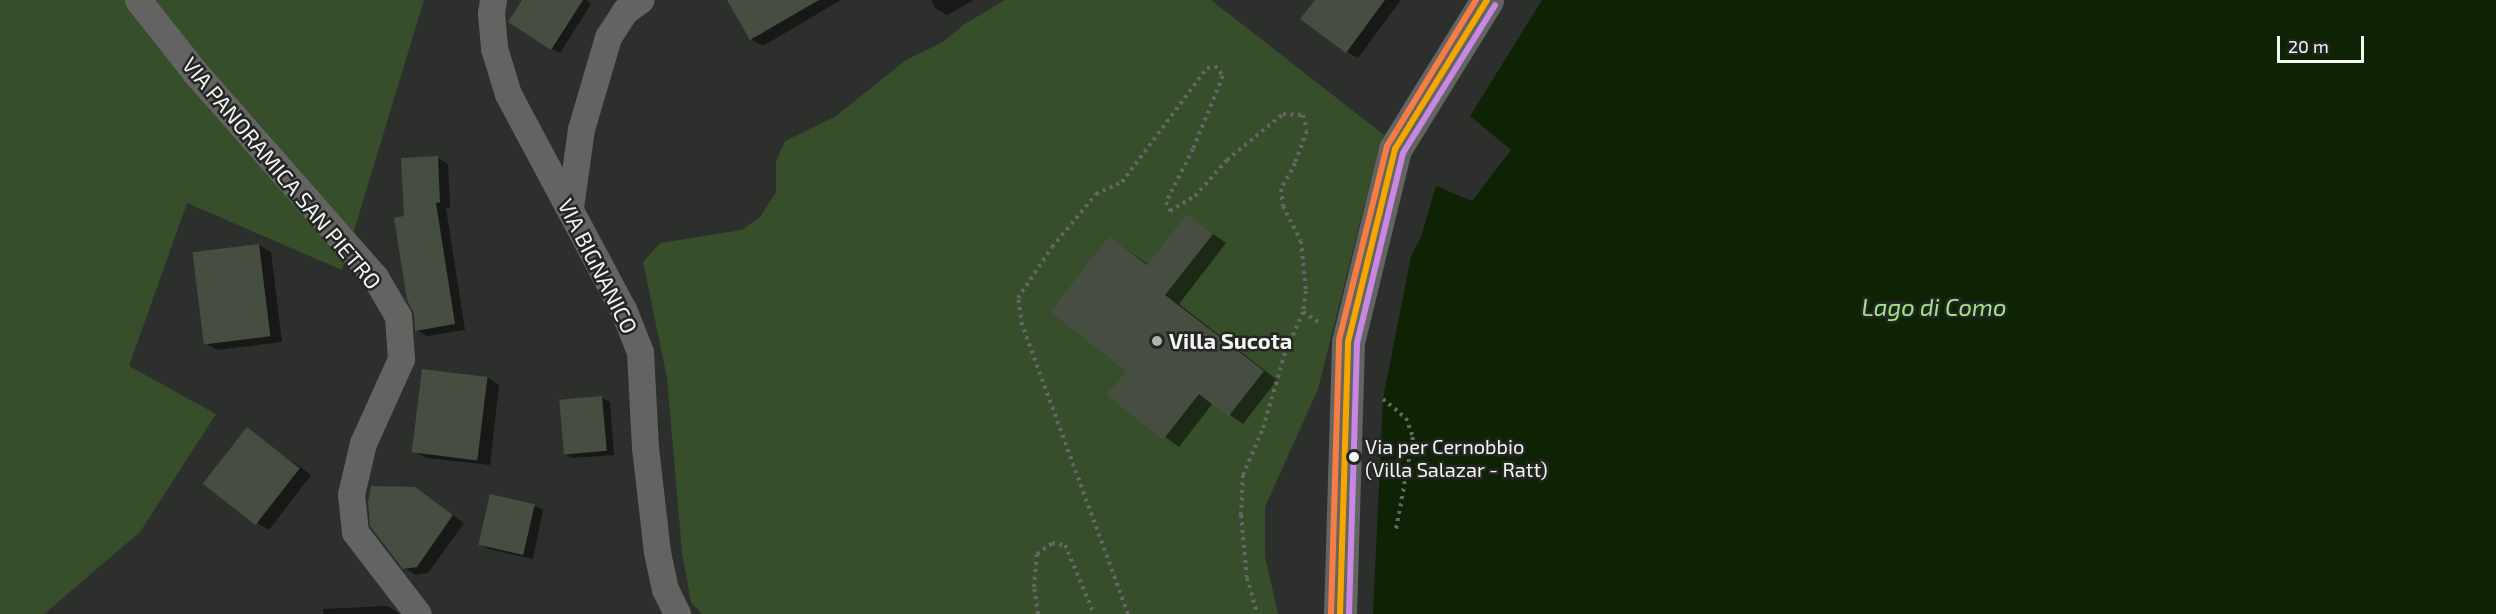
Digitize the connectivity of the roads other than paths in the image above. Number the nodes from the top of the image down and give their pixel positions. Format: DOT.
graph roads {
  1 [pos="138,0"];
  2 [pos="493,0"];
  3 [pos="640,0"];
  4 [pos="1487,0"];
  5 [pos="570,208"];
  6 [pos="418,614"];
  7 [pos="677,614"];
  8 [pos="1340,614"];
  1 -- 6 [label="street, VIA PANORAMICA SAN PIETRO"];
  2 -- 5 [label="street, VIA BIGNANICO"];
  3 -- 5 [label="street"];
  4 -- 8 [label="main road"];
  5 -- 7 [label="street, VIA BIGNANICO"];
}
